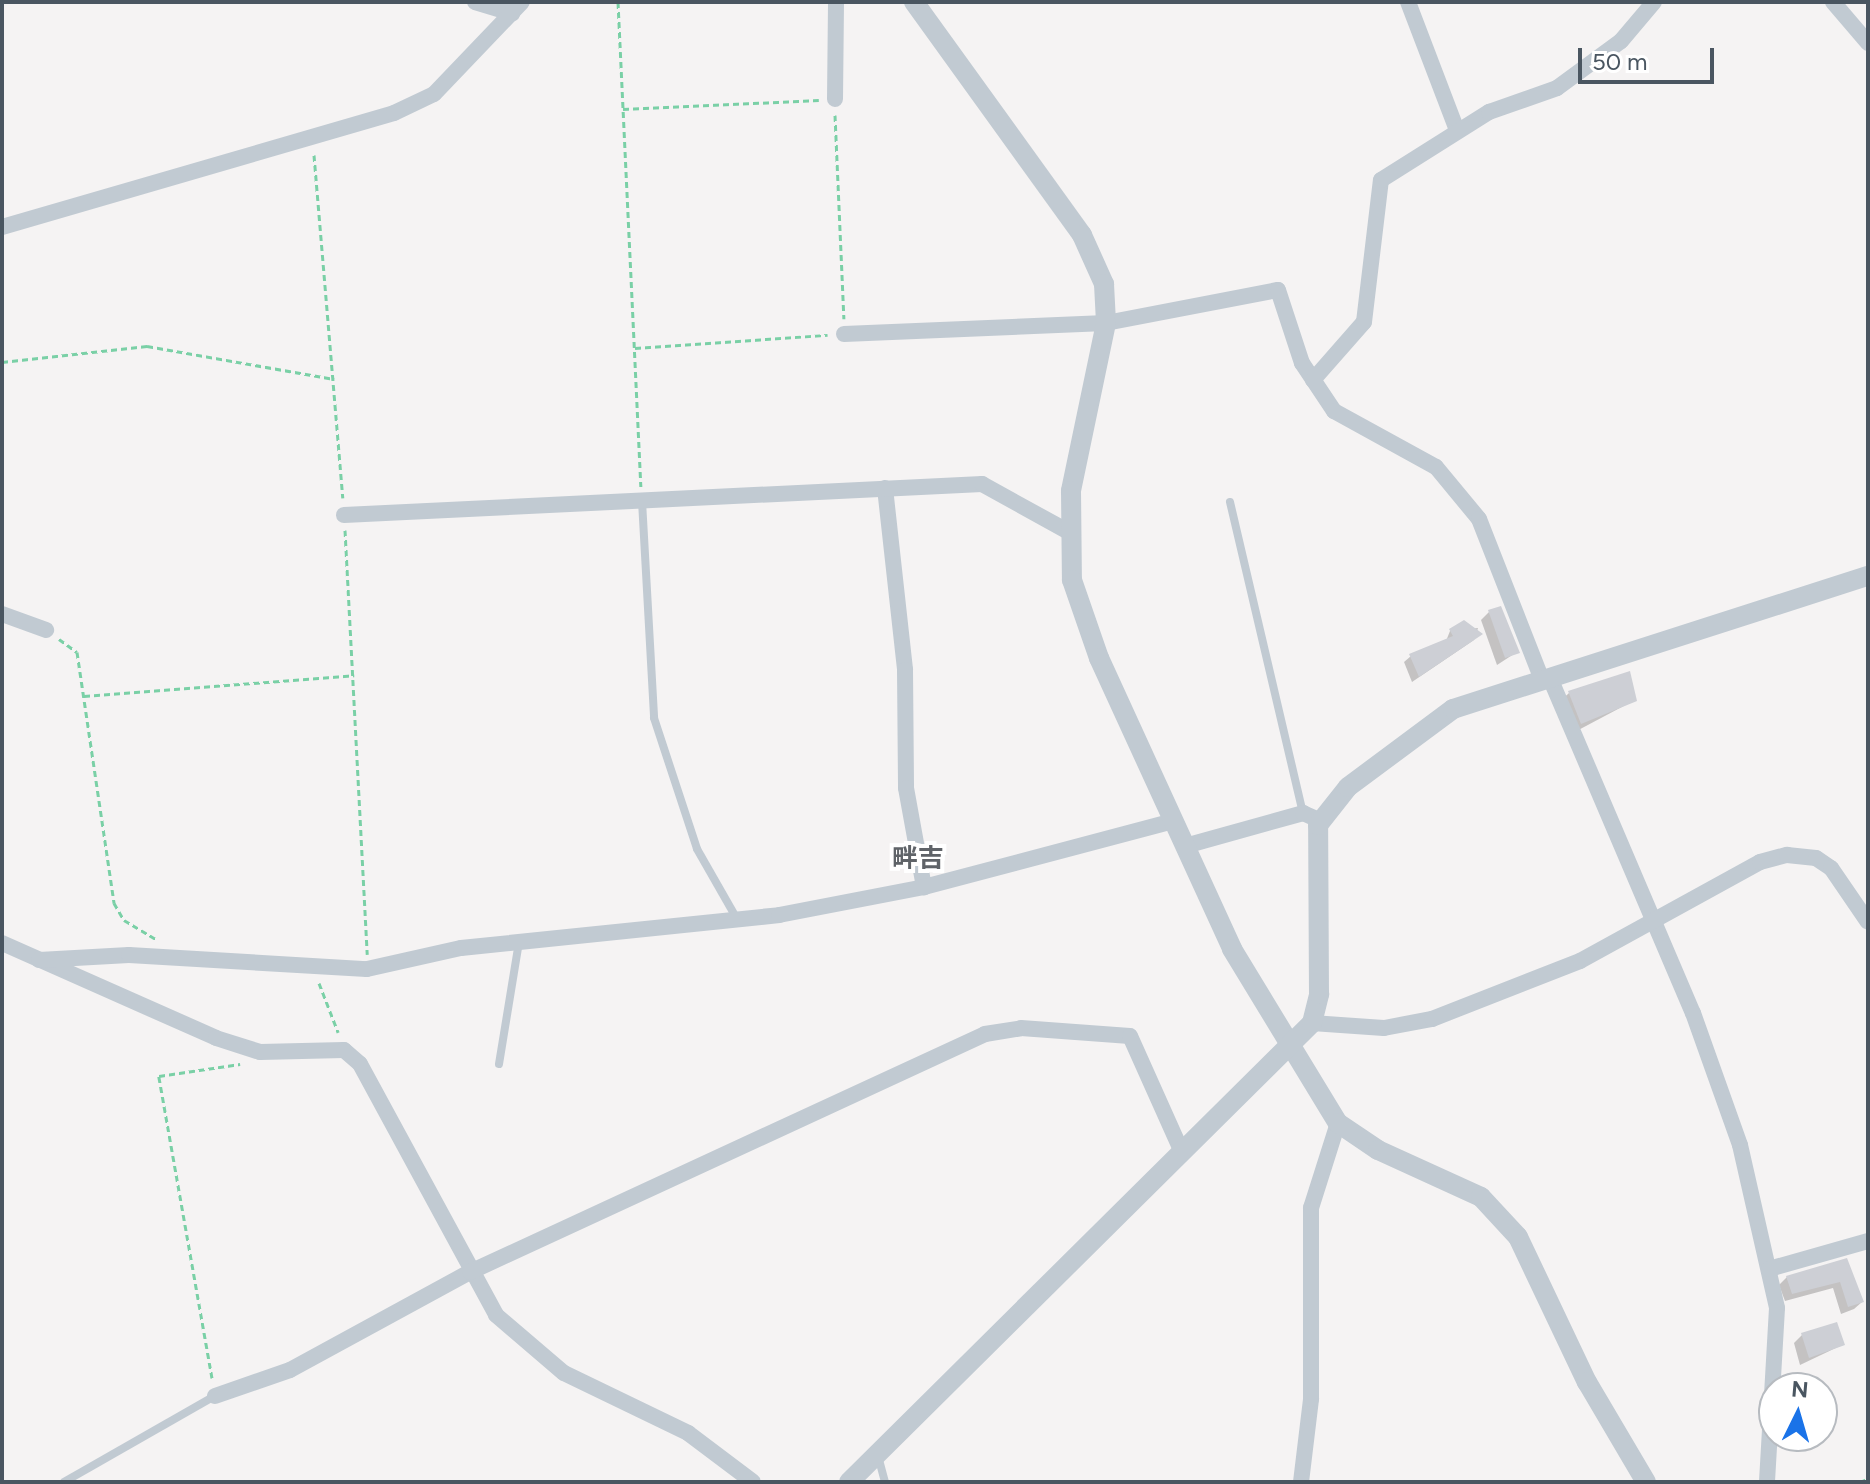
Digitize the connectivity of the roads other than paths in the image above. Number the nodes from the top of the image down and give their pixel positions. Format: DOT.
graph roads {
  1 [pos="475,2"];
  2 [pos="836,2"];
  3 [pos="914,2"];
  4 [pos="1408,2"];
  5 [pos="1654,2"];
  6 [pos="1833,2"];
  7 [pos="517,7"];
  8 [pos="1868,43"];
  9 [pos="835,99"];
  10 [pos="1457,130"];
  11 [pos="2,227"];
  12 [pos="1106,323"];
  13 [pos="844,334"];
  14 [pos="1313,380"];
  15 [pos="885,488"];
  16 [pos="642,500"];
  17 [pos="1230,502"];
  18 [pos="344,515"];
  19 [pos="1067,531"];
  20 [pos="1868,576"];
  21 [pos="2,614"];
  22 [pos="46,630"];
  23 [pos="1546,679"];
  24 [pos="1312,817"];
  25 [pos="1173,821"];
  26 [pos="1185,846"];
  27 [pos="924,887"];
  28 [pos="1651,920"];
  29 [pos="738,921"];
  30 [pos="1868,922"];
  31 [pos="519,941"];
  32 [pos="2,943"];
  33 [pos="39,960"];
  34 [pos="1312,1023"];
  35 [pos="1290,1040"];
  36 [pos="499,1064"];
  37 [pos="1338,1123"];
  38 [pos="1180,1148"];
  39 [pos="1868,1241"];
  40 [pos="1769,1269"];
  41 [pos="470,1272"];
  42 [pos="215,1396"];
  43 [pos="877,1453"];
  44 [pos="64,1482"];
  45 [pos="753,1482"];
  46 [pos="849,1482"];
  47 [pos="885,1482"];
  48 [pos="1301,1482"];
  49 [pos="1646,1482"];
  50 [pos="1767,1482"];
  1 -- 7 [label="street"];
  2 -- 9 [label="street"];
  3 -- 12 [label="street"];
  4 -- 10 [label="street"];
  5 -- 10 [label="street"];
  6 -- 8 [label="street"];
  7 -- 11 [label="street"];
  10 -- 14 [label="street"];
  12 -- 13 [label="street"];
  12 -- 14 [label="street"];
  12 -- 19 [label="street"];
  14 -- 23 [label="street"];
  15 -- 16 [label="street"];
  15 -- 19 [label="street"];
  15 -- 27 [label="street"];
  16 -- 18 [label="street"];
  16 -- 29 [label="lane"];
  17 -- 24 [label="lane"];
  19 -- 25 [label="street"];
  20 -- 23 [label="street"];
  21 -- 22 [label="street"];
  23 -- 24 [label="street"];
  23 -- 28 [label="street"];
  24 -- 26 [label="street"];
  24 -- 34 [label="street"];
  25 -- 26 [label="street"];
  25 -- 27 [label="street"];
  26 -- 35 [label="street"];
  27 -- 29 [label="street"];
  28 -- 30 [label="street"];
  28 -- 34 [label="street"];
  28 -- 40 [label="street"];
  29 -- 31 [label="street"];
  31 -- 33 [label="street"];
  31 -- 36 [label="lane"];
  32 -- 33 [label="street"];
  33 -- 41 [label="street"];
  34 -- 35 [label="street"];
  35 -- 37 [label="street"];
  35 -- 38 [label="street"];
  37 -- 48 [label="street"];
  37 -- 49 [label="street"];
  38 -- 41 [label="street"];
  38 -- 43 [label="street"];
  39 -- 40 [label="street"];
  40 -- 50 [label="street"];
  41 -- 42 [label="street"];
  41 -- 45 [label="street"];
  42 -- 44 [label="lane"];
  43 -- 46 [label="street"];
  43 -- 47 [label="lane"];
}
